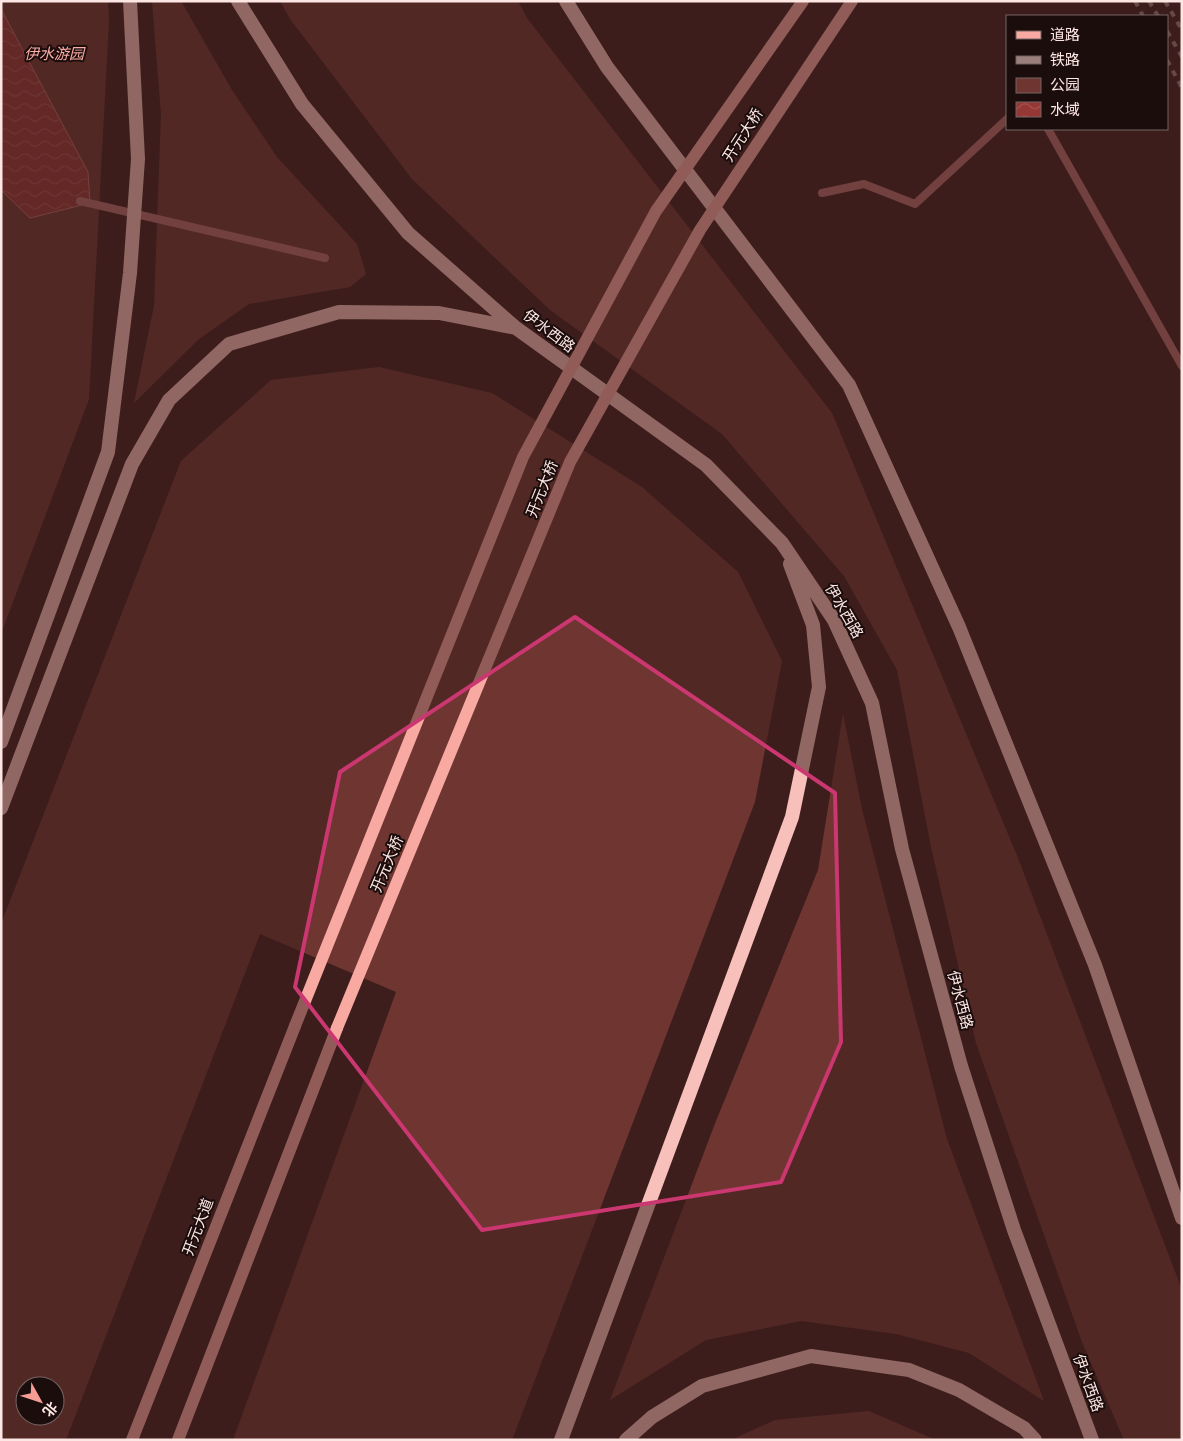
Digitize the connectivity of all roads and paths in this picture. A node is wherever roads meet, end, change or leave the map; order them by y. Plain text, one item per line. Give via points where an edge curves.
1 (130, 1) edge
2 (238, 1) edge
3 (566, 1) edge
4 (803, 1) edge
5 (852, 1) edge
6 (516, 328) junction
7 (782, 542) junction
8 (1, 742) edge
9 (1, 808) edge
10 (294, 1026) joint
11 (1182, 1218) edge
12 (132, 1440) edge
13 (178, 1440) edge
14 (561, 1440) edge
15 (626, 1440) edge
16 (1035, 1440) edge
17 (1092, 1440) edge

1 - 8 highway via 138,159 130,273 108,452
2 - 6 highway, 伊水西路 via 302,104 408,233
3 - 11 highway via 608,67 849,385 959,627 1092,956
4 - 10 main road, 开元大桥, bridge via 656,211 523,456
5 - 13 main road, 开元大桥, bridge via 700,230 570,462 337,1028
6 - 7 highway, 伊水西路 via 706,465
6 - 9 highway via 439,312 339,312 229,344 169,400 132,464
7 - 14 highway via 813,625 819,687 792,817
7 - 17 highway, 伊水西路 via 834,620 872,703 902,849 961,1066 1014,1230
10 - 12 main road, 开元大道
15 - 16 highway via 652,1417 702,1386 811,1356 908,1370 959,1390 1024,1428

